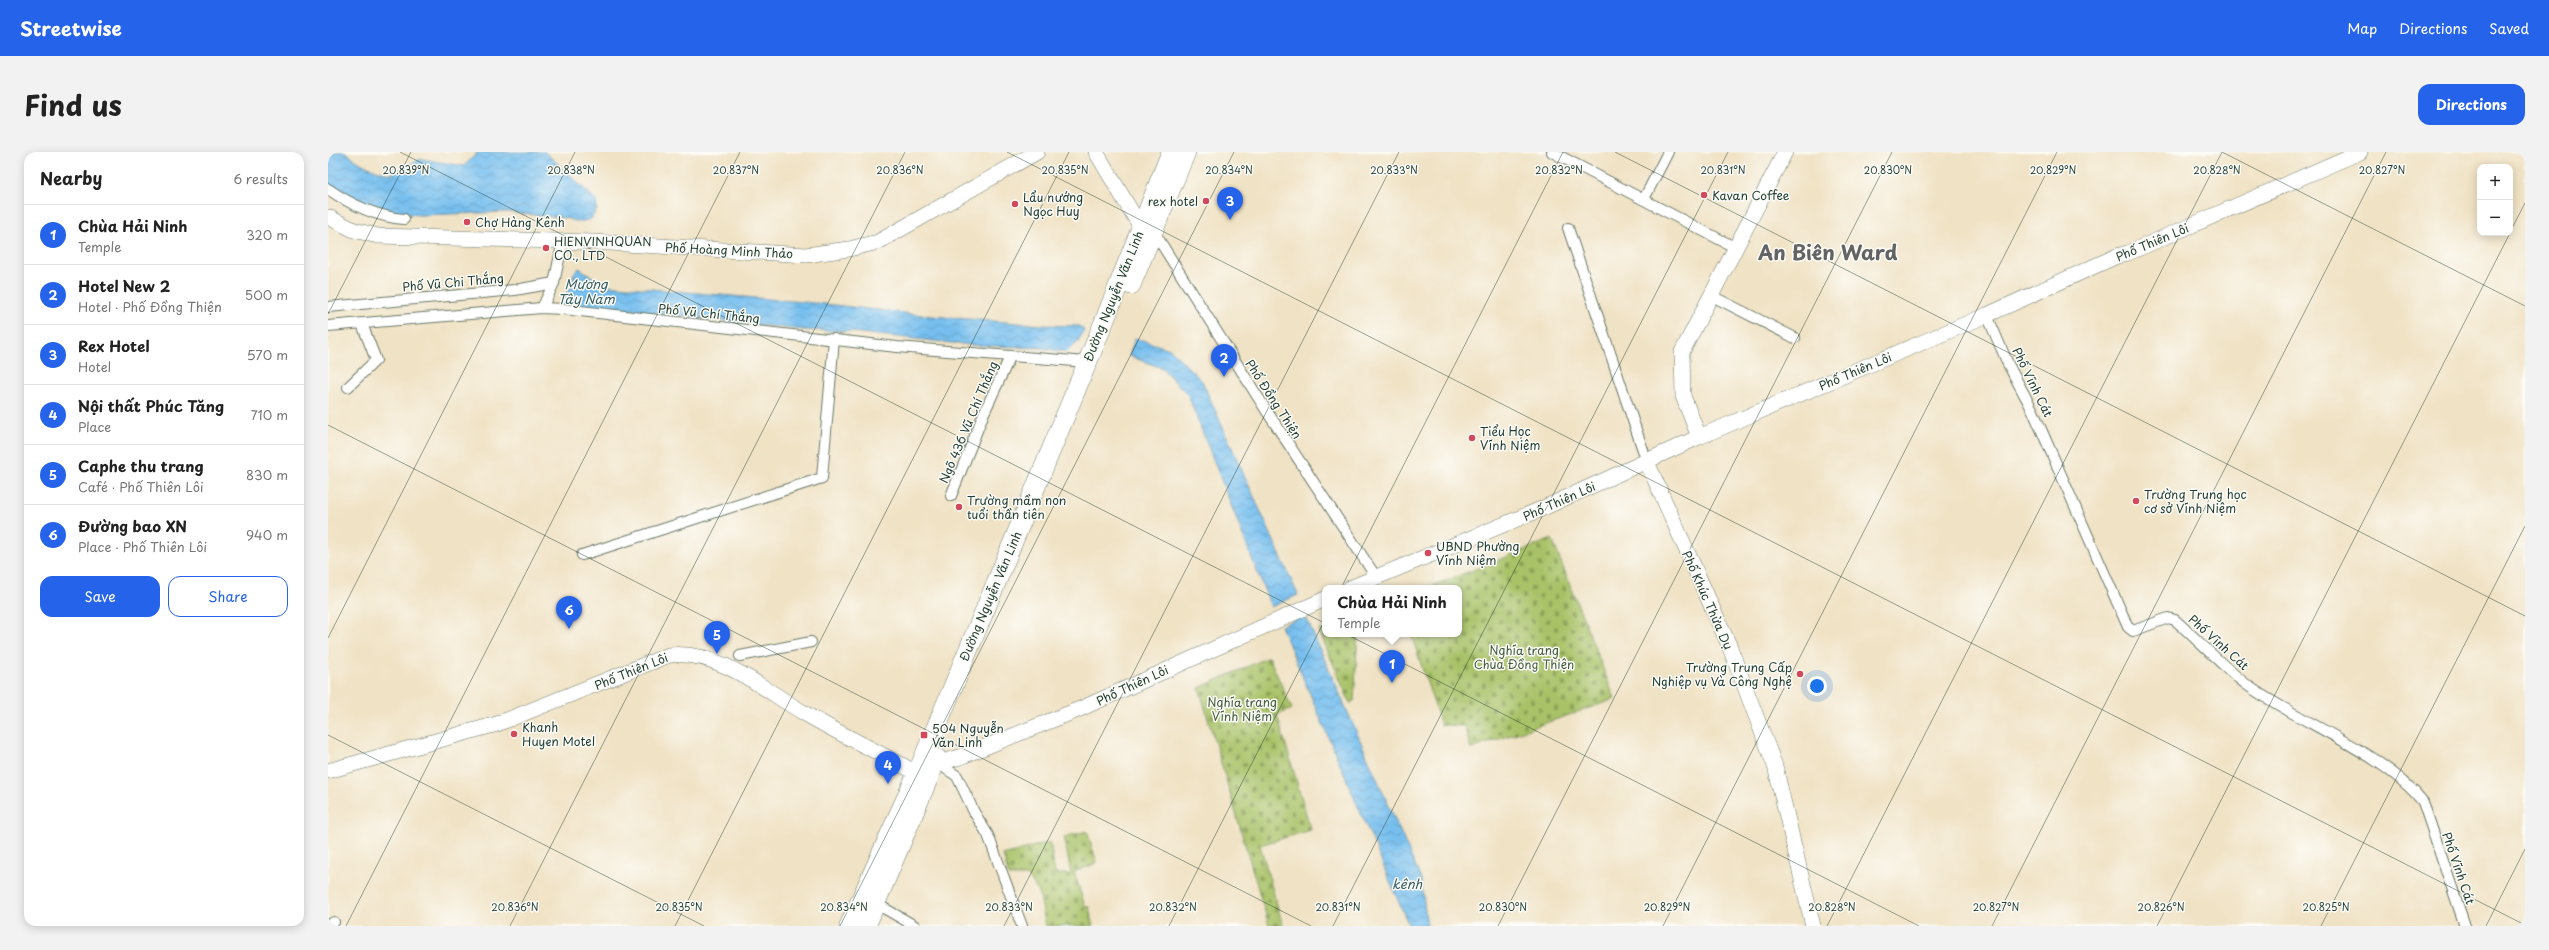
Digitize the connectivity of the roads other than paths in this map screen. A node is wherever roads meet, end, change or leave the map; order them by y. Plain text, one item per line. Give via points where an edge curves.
1 (1037, 152) edge
2 (1096, 152) edge
3 (1171, 152) edge
4 (1186, 152) edge
5 (1552, 152) edge
6 (1668, 152) edge
7 (1785, 152) edge
8 (2360, 152) edge
9 (328, 189) edge
10 (1644, 199) junction
11 (328, 217) edge
12 (404, 219) dead end
13 (1568, 228) dead end
14 (1147, 229) junction
15 (563, 241) junction
16 (1736, 248) junction
17 (554, 283) junction
18 (1712, 296) junction
19 (328, 307) edge
20 (542, 308) junction
21 (1987, 315) junction
22 (362, 324) junction
23 (328, 326) edge
24 (1795, 338) dead end
25 (834, 339) junction
26 (1010, 357) junction
27 (1094, 360) junction
28 (348, 387) dead end
29 (1699, 437) junction
30 (1647, 462) junction
31 (951, 496) dead end
32 (582, 555) dead end
33 (1376, 577) junction
34 (1357, 585) edge
35 (1322, 599) edge
36 (811, 642) dead end
37 (740, 656) dead end
38 (927, 766) junction
39 (328, 771) edge
40 (875, 903) junction
41 (849, 926) edge
42 (866, 926) edge
43 (915, 926) edge
44 (1022, 926) edge
45 (1813, 926) edge
46 (2465, 926) edge

1 - 15 main road, Phố Hoàng Minh Thảo via 878,242 849,249 806,255
2 - 14 main road
3 - 14 highway, Đường Nguyễn Văn Linh
4 - 14 highway, Đường Nguyễn Văn Linh
5 - 10 street
6 - 10 street
7 - 16 main road
8 - 21 main road, Phố Thiên Lôi
9 - 12 street via 351,203 389,218
10 - 16 street
11 - 15 main road, Phố Hoàng Minh Thảo via 354,230 378,236
13 - 30 street
14 - 27 highway, Đường Nguyễn Văn Linh
14 - 33 street, Phố Đồng Thiện
15 - 17 street
16 - 18 main road
17 - 19 street, Phố Vũ Chi Thắng via 515,290
17 - 20 street
18 - 24 street
18 - 29 main road via 1682,352 1683,396
20 - 22 street, Phố Vũ Chí Thắng
20 - 25 street, Phố Vũ Chí Thắng
21 - 29 main road, Phố Thiên Lôi
21 - 46 street, Phố Vĩnh Cát via 2033,411 2128,627 2133,631 2168,618 2175,620 2247,684 2382,766 2415,793 2423,802
22 - 23 street, Phố Vũ Chí Thắng
22 - 28 street via 376,360
25 - 26 street, Phố Vũ Chí Thắng
25 - 32 street via 822,478
26 - 27 street, Phố Vũ Chí Thắng
26 - 31 street, Ngõ 436 Vũ Chí Thắng via 984,413
27 - 38 highway, Đường Nguyễn Văn Linh
29 - 30 main road, Phố Thiên Lôi
30 - 33 main road, Phố Thiên Lôi
30 - 45 main road, Phố Khúc Thừa Dụ via 1729,644 1775,766
33 - 34 main road, Phố Thiên Lôi
35 - 38 main road, Phố Thiên Lôi via 1080,709 960,757
36 - 37 street
38 - 39 main road, Phố Thiên Lôi via 909,769 835,730 738,673 697,655 684,653 669,655 497,724
38 - 40 highway, Đường Nguyễn Văn Linh
38 - 41 highway, Đường Nguyễn Văn Linh
38 - 44 street via 957,776 988,834
40 - 42 highway, Đường Nguyễn Văn Linh
40 - 43 street

